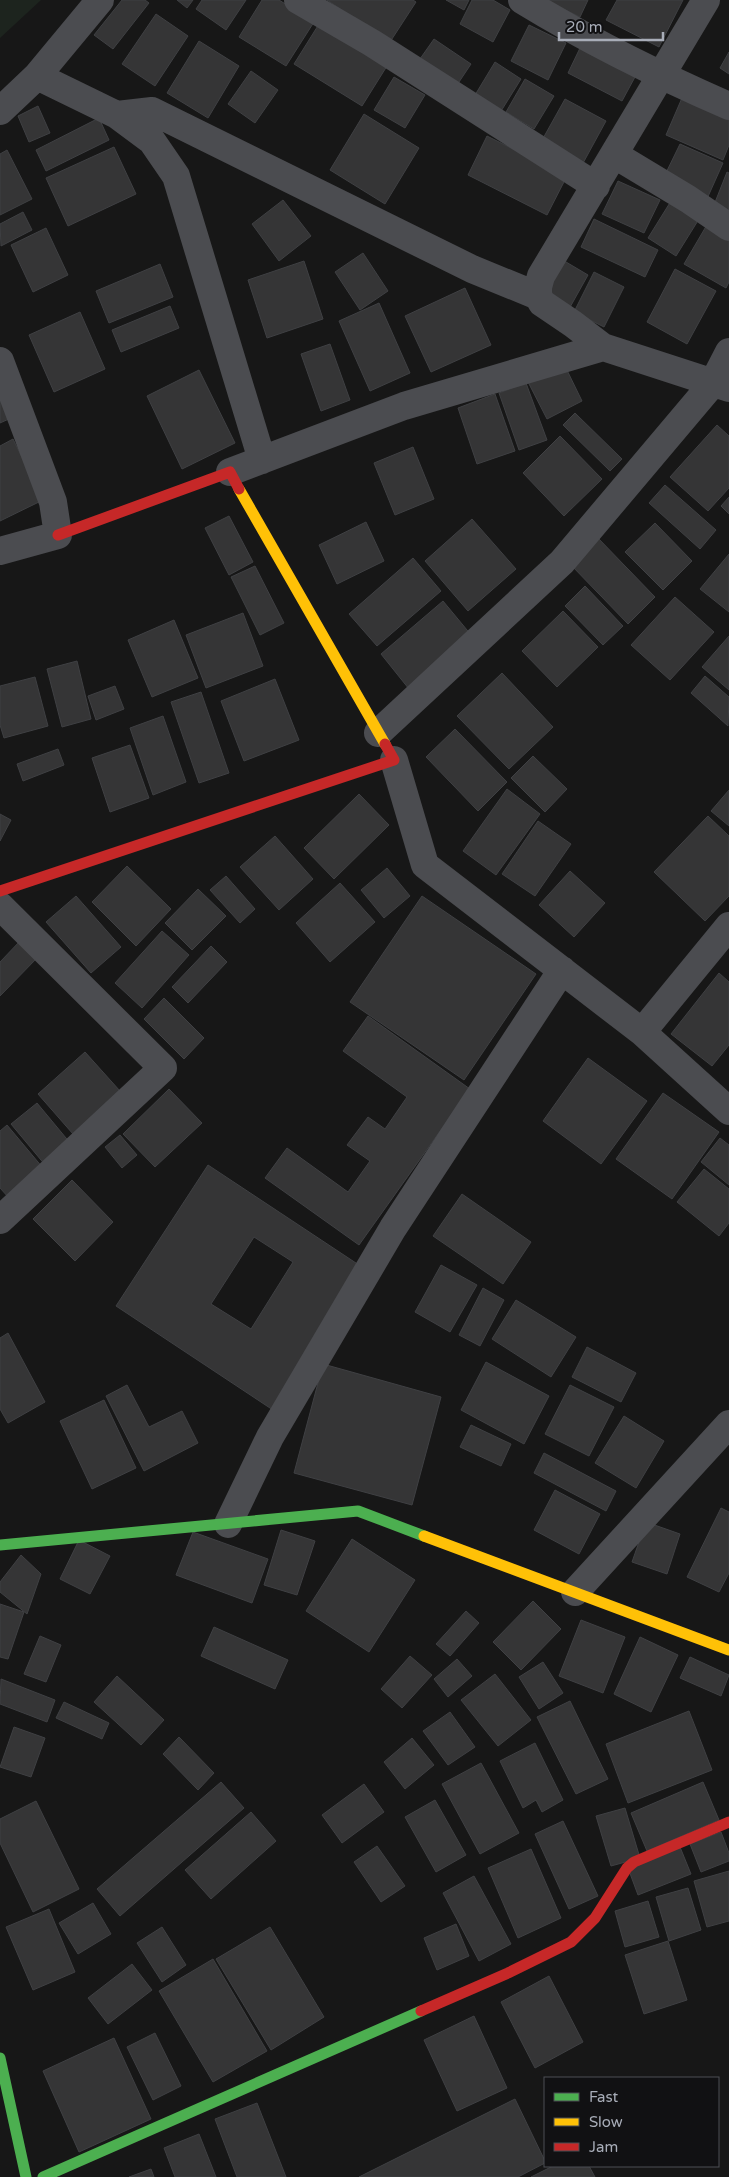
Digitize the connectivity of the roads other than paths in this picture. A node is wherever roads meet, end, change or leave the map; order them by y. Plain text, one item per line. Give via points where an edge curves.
1 (100, 0) edge
2 (298, 0) edge
3 (522, 0) edge
4 (706, 0) edge
5 (37, 76) junction
6 (660, 76) junction
7 (729, 106) edge
8 (0, 110) edge
9 (117, 115) junction
10 (615, 154) junction
11 (596, 186) junction
12 (729, 227) edge
13 (538, 296) junction
14 (603, 348) junction
15 (729, 352) edge
16 (0, 361) edge
17 (721, 385) edge
18 (262, 460) junction
19 (230, 472) junction
20 (58, 535) junction
21 (0, 551) edge
22 (378, 733) junction
23 (394, 760) junction
24 (0, 891) edge
25 (0, 906) edge
26 (729, 926) edge
27 (562, 970) junction
28 (642, 1032) junction
29 (729, 1110) edge
30 (0, 1220) edge
31 (729, 1424) edge
32 (228, 1524) junction
33 (0, 1545) edge
34 (575, 1592) junction
35 (729, 1650) edge
36 (729, 1822) edge
37 (0, 2058) edge
38 (26, 2177) edge
39 (43, 2177) edge

1 - 5 street
2 - 11 street
3 - 6 street
4 - 6 street
5 - 8 street
5 - 9 street
6 - 7 street
6 - 10 street
9 - 13 street via 152,111 472,269
9 - 18 street via 152,141 176,176
10 - 11 street
10 - 12 street
11 - 13 street via 541,276
13 - 14 street via 542,303
14 - 17 street
14 - 18 street via 404,406
15 - 17 street
16 - 20 street via 53,502
17 - 22 street via 562,562
18 - 19 street
19 - 20 main road
19 - 22 main road
20 - 21 street
22 - 23 main road
23 - 24 main road
23 - 27 street via 425,865
25 - 30 street via 163,1068
26 - 28 street
27 - 28 street
27 - 32 street via 393,1228 270,1437
28 - 29 street
31 - 34 street
32 - 33 main road
32 - 34 main road via 358,1511
34 - 35 main road
36 - 39 main road via 634,1862 595,1918 571,1942
37 - 38 main road

